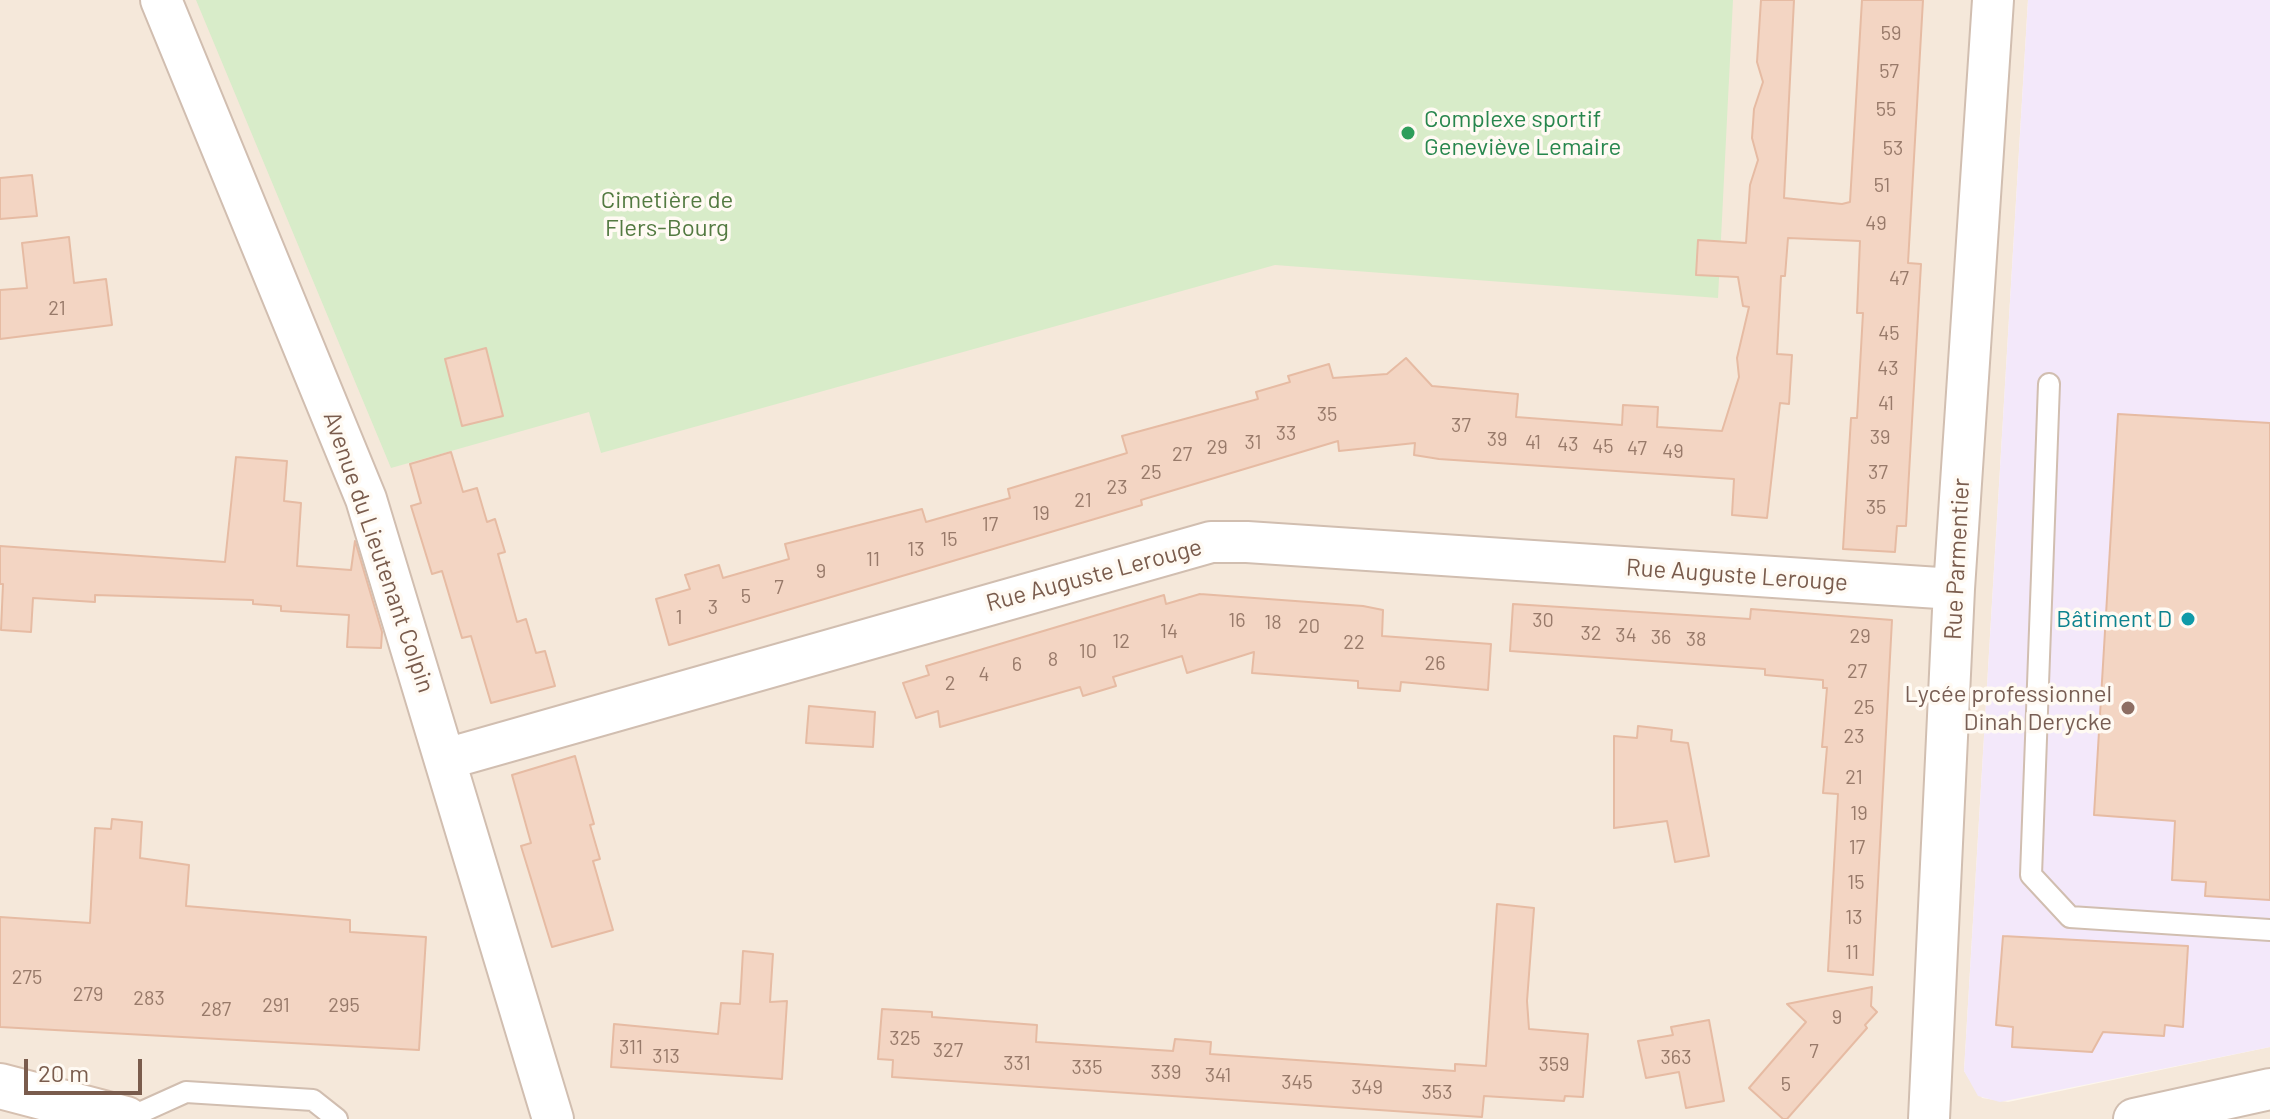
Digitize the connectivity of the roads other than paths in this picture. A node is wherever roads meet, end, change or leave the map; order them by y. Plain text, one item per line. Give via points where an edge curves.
1 (161, 0) edge
2 (1993, 0) edge
3 (2049, 384) dead end
4 (1954, 589) junction
5 (446, 759) junction
6 (2270, 930) edge
7 (0, 1086) edge
8 (2270, 1089) edge
9 (126, 1119) edge
10 (337, 1119) edge
11 (553, 1119) edge
12 (1929, 1119) edge
13 (2134, 1119) edge

1 - 5 street, Avenue du Lieutenant Colpin via 347,447
2 - 4 street, Rue Parmentier
3 - 6 lane via 2031,875 2070,917
4 - 5 street, Rue Auguste Lerouge via 1211,542
4 - 12 street, Rue Parmentier
5 - 11 street, Avenue du Lieutenant Colpin
7 - 9 street
8 - 13 street
9 - 10 lane via 186,1092 313,1100

